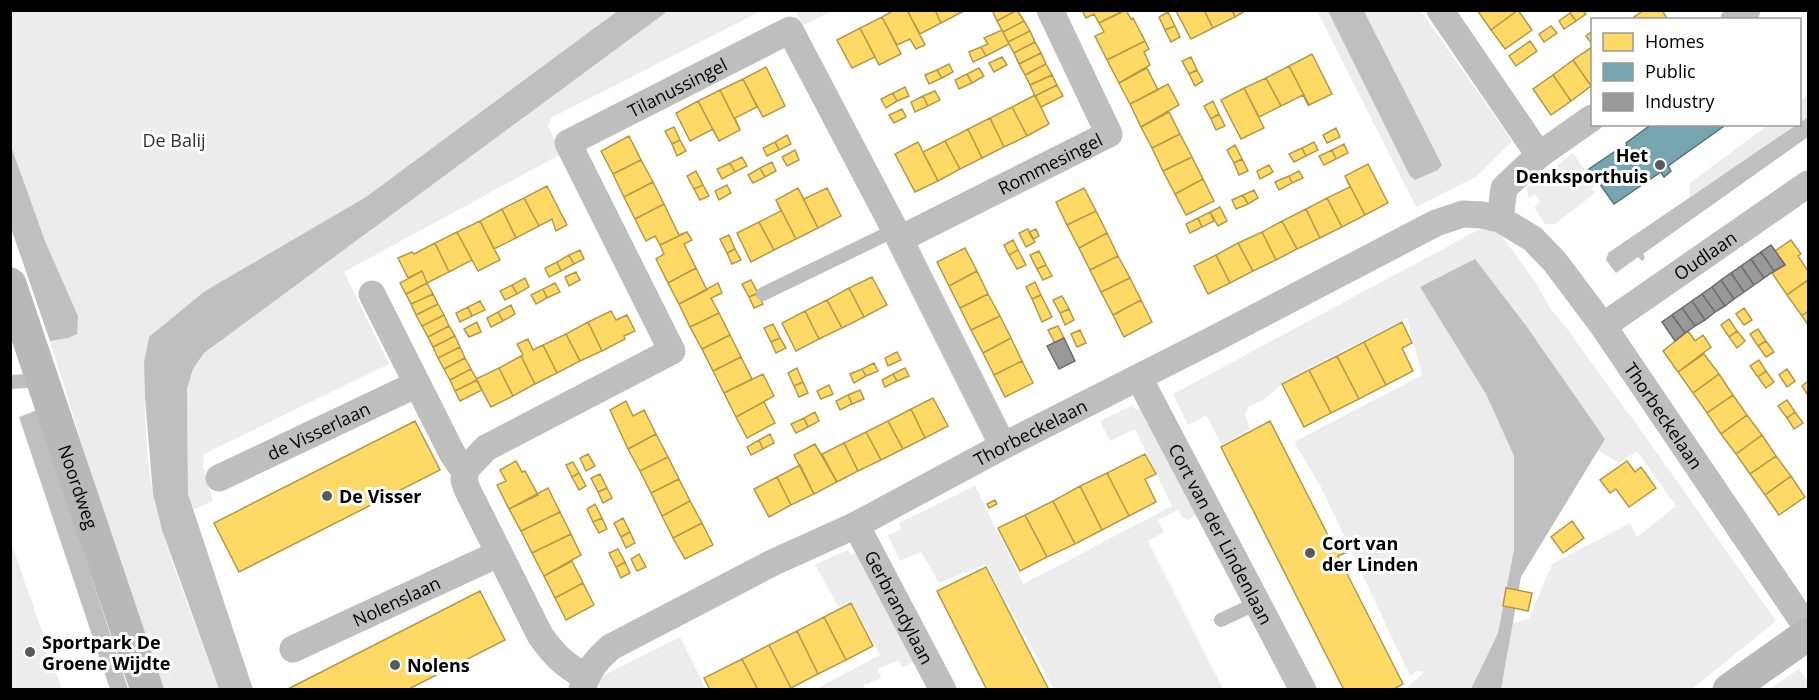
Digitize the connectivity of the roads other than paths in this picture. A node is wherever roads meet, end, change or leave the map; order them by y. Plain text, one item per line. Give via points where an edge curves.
1 (1050, 10) edge
2 (1440, 10) edge
3 (1591, 119) edge
4 (1539, 155) junction
5 (1809, 184) edge
6 (1500, 219) junction
7 (898, 234) junction
8 (10, 284) edge
9 (372, 294) dead end
10 (764, 294) dead end
11 (1603, 326) junction
12 (1139, 378) junction
13 (43, 380) junction
14 (10, 382) edge
15 (417, 384) junction
16 (1003, 446) junction
17 (466, 469) junction
18 (219, 478) dead end
19 (856, 525) junction
20 (498, 554) junction
21 (1257, 603) junction
22 (1221, 620) dead end
23 (1809, 629) edge
24 (1809, 634) edge
25 (293, 649) dead end
26 (584, 683) edge
27 (147, 690) edge
28 (943, 690) edge
29 (1303, 690) edge
30 (1729, 690) edge

1 - 7 street, Rommesingel via 1109,134
2 - 4 street
3 - 4 street
4 - 6 street via 1504,189
5 - 11 street, Oudlaan
6 - 11 street, Thorbeckelaan via 1540,246
6 - 12 street, Thorbeckelaan via 1463,213 1436,223
7 - 10 lane
7 - 16 street, Tilanussingel
7 - 17 street, Tilanussingel via 790,30 568,143 672,351 486,448
8 - 13 main road, Noordweg
9 - 15 street
11 - 23 street, Thorbeckelaan
12 - 16 street, Thorbeckelaan
12 - 21 street, Cort van der Lindenlaan
13 - 14 lane
13 - 27 main road, Noordweg
15 - 17 street via 452,453
15 - 18 street, de Visserlaan
16 - 19 street, Thorbeckelaan
17 - 20 street via 467,489
19 - 26 street, Thorbeckelaan via 772,563 611,647 594,662
19 - 28 street, Gerbrandylaan
20 - 25 street, Nolenslaan
20 - 26 street via 540,635
21 - 22 lane
21 - 29 street, Cort van der Lindenlaan
24 - 30 main road

